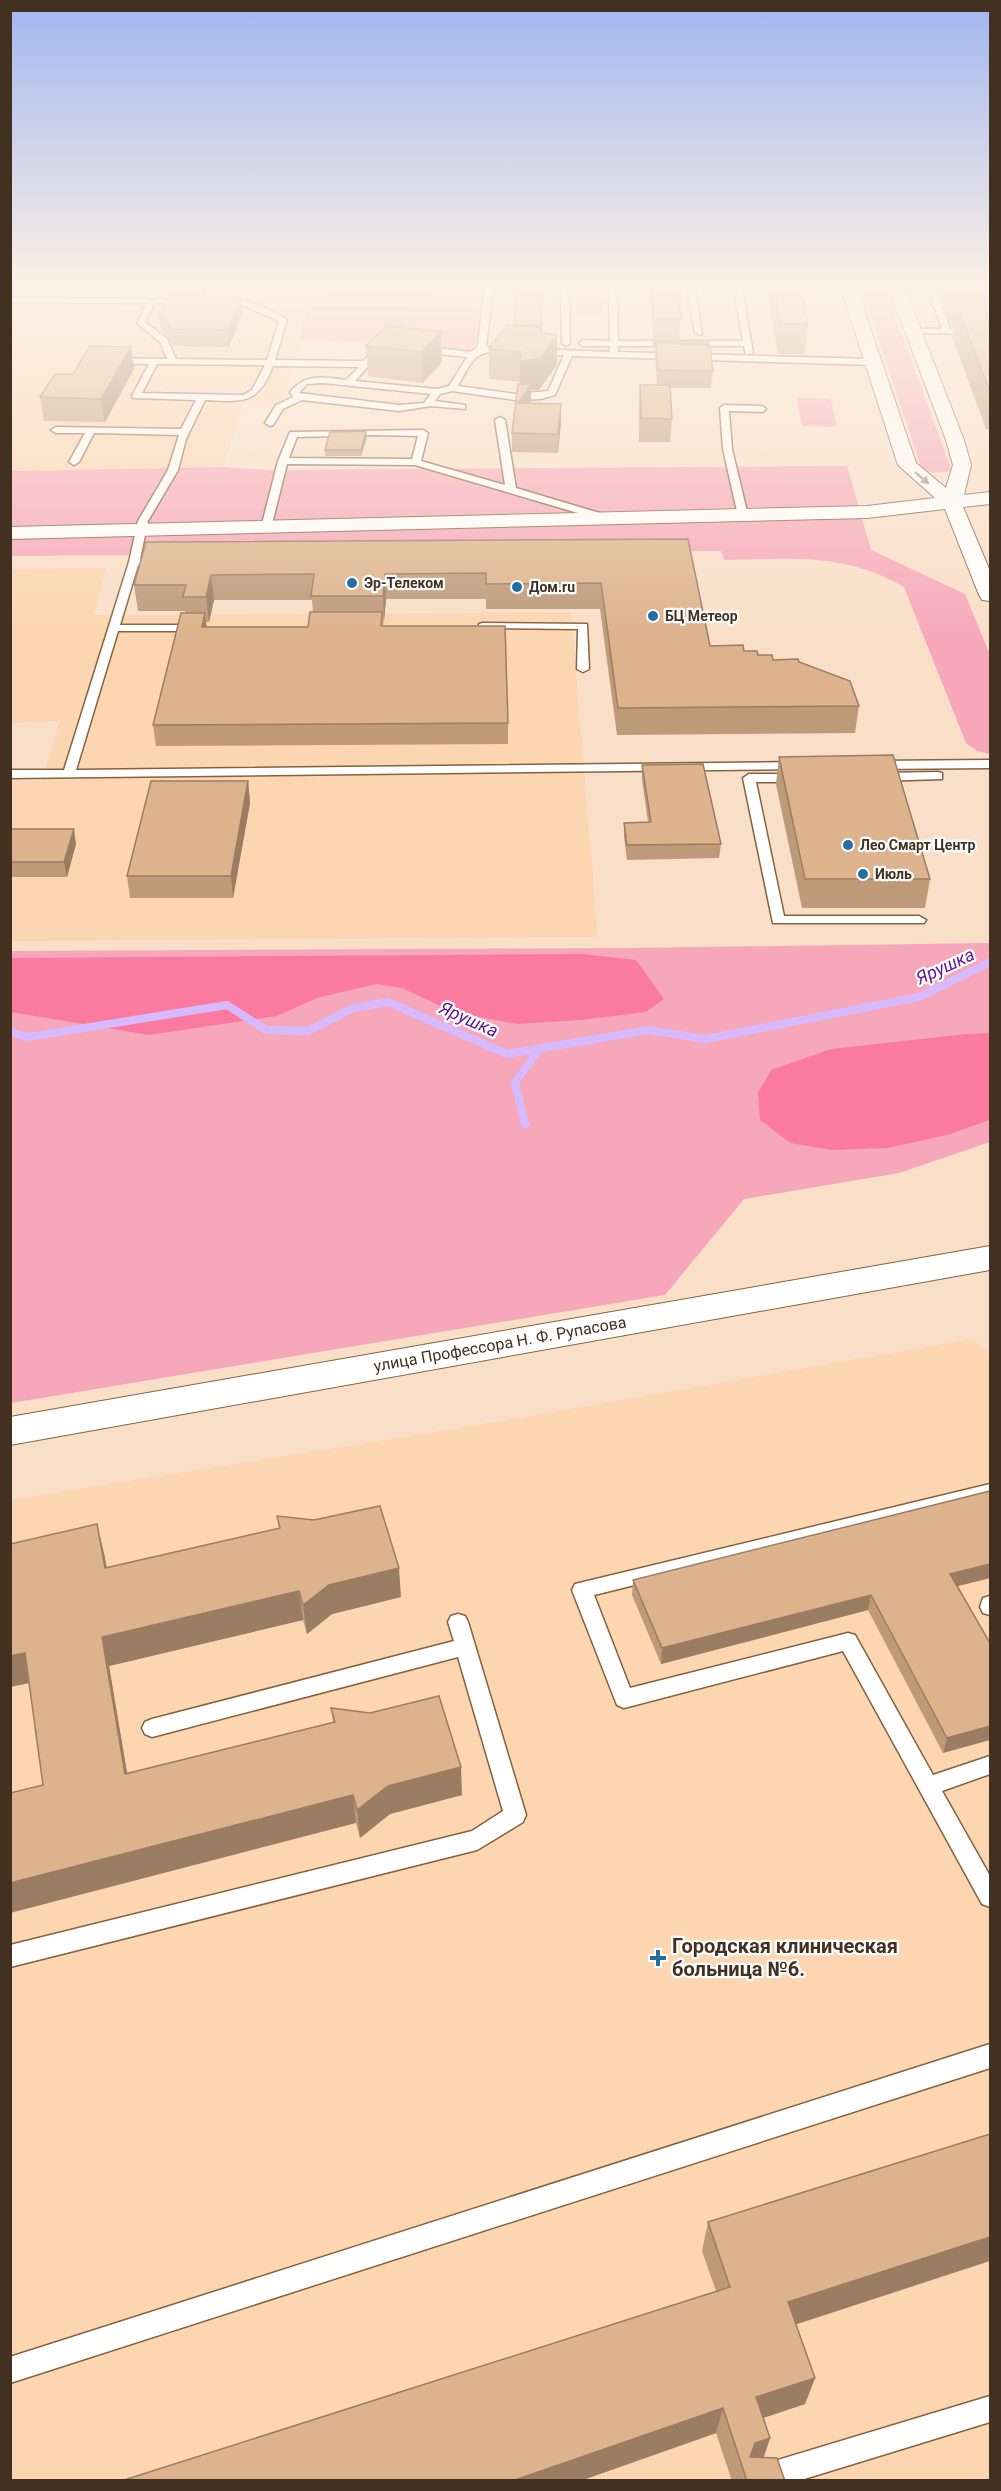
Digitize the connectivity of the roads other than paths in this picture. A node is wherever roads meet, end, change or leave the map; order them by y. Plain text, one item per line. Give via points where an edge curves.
1 (198, 405) edge
2 (283, 405) edge
3 (374, 405) edge
4 (423, 405) edge
5 (447, 405) edge
6 (887, 405) edge
7 (942, 405) edge
8 (462, 407) dead end
9 (762, 409) dead end
10 (500, 420) dead end
11 (270, 423) dead end
12 (56, 430) dead end
13 (91, 430) junction
14 (185, 432) junction
15 (283, 461) junction
16 (74, 462) dead end
17 (416, 462) junction
18 (511, 490) junction
19 (990, 498) edge
20 (952, 503) junction
21 (743, 516) junction
22 (610, 519) junction
23 (266, 528) junction
24 (139, 531) junction
25 (10, 534) edge
26 (170, 561) edge
27 (134, 562) junction
28 (990, 595) edge
29 (465, 626) edge
30 (113, 628) junction
31 (207, 628) edge
32 (583, 669) dead end
33 (990, 764) edge
34 (817, 766) edge
35 (69, 773) junction
36 (10, 774) edge
37 (938, 776) dead end
38 (808, 777) edge
39 (919, 920) dead end
40 (990, 1258) edge
41 (10, 1431) edge
42 (990, 1491) edge
43 (458, 1622) dead end
44 (465, 1647) junction
45 (152, 1728) dead end
46 (990, 1765) edge
47 (928, 1786) junction
48 (990, 1898) edge
49 (10, 1956) edge
50 (990, 2056) edge
51 (10, 2370) edge
52 (990, 2409) edge
53 (758, 2481) edge

1 - 14 lane
2 - 11 lane
3 - 4 lane
5 - 8 lane
6 -> 20 street via 907,465
7 - 20 street via 962,465
9 - 21 lane via 724,408 730,467
10 - 18 lane
12 - 13 lane
13 - 14 lane
13 - 16 lane
14 - 24 lane via 173,470
15 - 17 lane
15 - 17 lane via 293,434 373,432 423,434
15 - 23 lane
17 - 18 lane
18 - 22 lane
19 - 20 street
20 - 21 street via 867,512
20 - 28 street
21 - 22 street
22 - 23 street
23 - 24 street
24 - 25 street
24 - 27 lane
26 - 27 lane
27 - 30 lane
29 - 32 lane via 583,626
30 - 31 lane
30 - 35 lane
33 - 37 lane via 865,771
34 - 35 lane
35 - 36 lane
38 - 39 lane via 749,778 778,920
40 - 41 street, улица Профессора Н. Ф. Рупасова
42 - 47 lane via 582,1590 624,1699 848,1641
43 - 44 lane
44 - 45 lane
44 - 49 lane via 515,1815 477,1840
46 - 47 lane
47 - 48 lane
50 - 51 lane
52 - 53 lane

